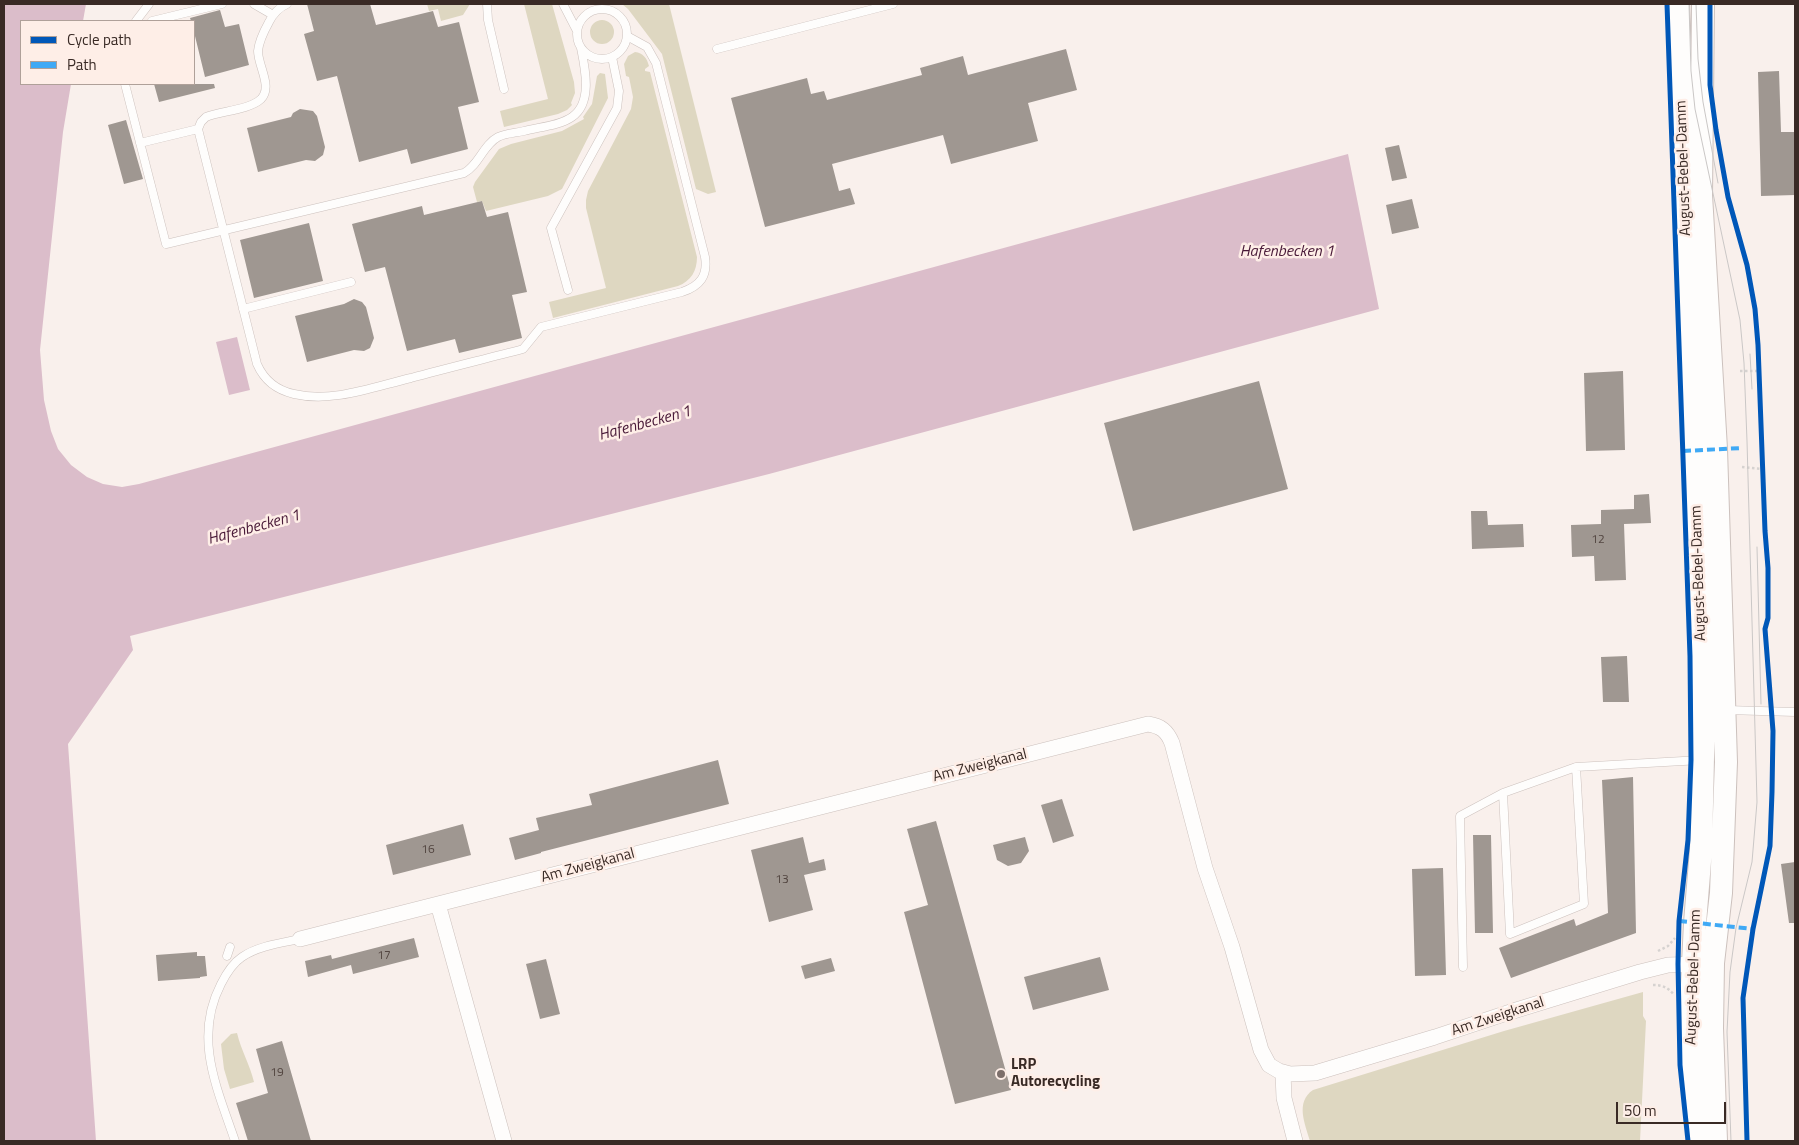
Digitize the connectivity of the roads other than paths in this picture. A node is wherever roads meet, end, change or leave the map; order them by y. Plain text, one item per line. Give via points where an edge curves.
1 (149, 4) edge
2 (222, 4) edge
3 (254, 4) edge
4 (287, 4) edge
5 (487, 4) edge
6 (563, 4) edge
7 (893, 4) edge
8 (1678, 4) edge
9 (1703, 4) edge
10 (273, 14) junction
11 (137, 20) edge
12 (156, 20) edge
13 (577, 31) junction
14 (627, 36) junction
15 (581, 48) junction
16 (717, 49) dead end
17 (612, 57) junction
18 (125, 85) edge
19 (504, 89) dead end
20 (198, 129) junction
21 (140, 142) junction
22 (222, 230) junction
23 (351, 282) dead end
24 (568, 290) dead end
25 (243, 309) junction
26 (1714, 710) junction
27 (1795, 712) edge
28 (1703, 760) junction
29 (1576, 767) junction
30 (1503, 793) junction
31 (438, 904) junction
32 (300, 939) joint
33 (230, 947) dead end
34 (227, 956) dead end
35 (1703, 964) junction
36 (1463, 967) dead end
37 (1283, 1073) junction
38 (235, 1141) edge
39 (504, 1141) edge
40 (1295, 1141) edge
41 (1700, 1141) edge
42 (1716, 1141) edge

1 - 11 lane
2 - 12 lane
3 - 10 lane
4 - 10 lane
5 - 19 lane
6 - 13 lane
7 - 16 lane
8 - 26 main road, August-Bebel-Damm
9 - 26 main road, August-Bebel-Damm via 1701,195 1716,449
10 - 20 lane via 258,49 266,88 264,95 252,104 206,117
13 - 14 lane via 585,16 604,9 622,18
13 - 15 lane
14 - 17 lane via 621,50
14 - 25 lane via 647,47 656,63 705,260 704,276 696,287 541,327 522,349 325,397 287,392 266,379 255,359
15 - 17 lane via 595,58
15 - 22 lane via 586,87 576,114 561,122 498,138 464,173
17 - 24 lane via 619,91 617,108 551,228
18 - 21 lane
20 - 21 lane
20 - 22 lane
21 - 22 lane via 166,244
22 - 25 lane
23 - 25 lane
26 - 27 lane
26 - 28 main road, August-Bebel-Damm
26 - 35 main road, August-Bebel-Damm via 1726,780 1721,884
28 - 29 lane
28 - 35 main road, August-Bebel-Damm
29 - 30 lane
29 - 30 lane via 1584,904 1510,934
30 - 36 lane via 1460,816
31 - 32 street, Am Zweigkanal
31 - 37 street, Am Zweigkanal via 1141,725 1154,725 1165,730 1172,743 1205,868 1262,1050 1269,1065
31 - 39 street
32 - 38 lane via 241,957 214,998 207,1043 210,1066
33 - 34 lane
35 - 37 street, Am Zweigkanal via 1668,965 1640,972 1314,1073
35 - 41 main road, August-Bebel-Damm via 1692,1047
35 - 42 main road, August-Bebel-Damm via 1712,1028
37 - 40 street via 1284,1098

